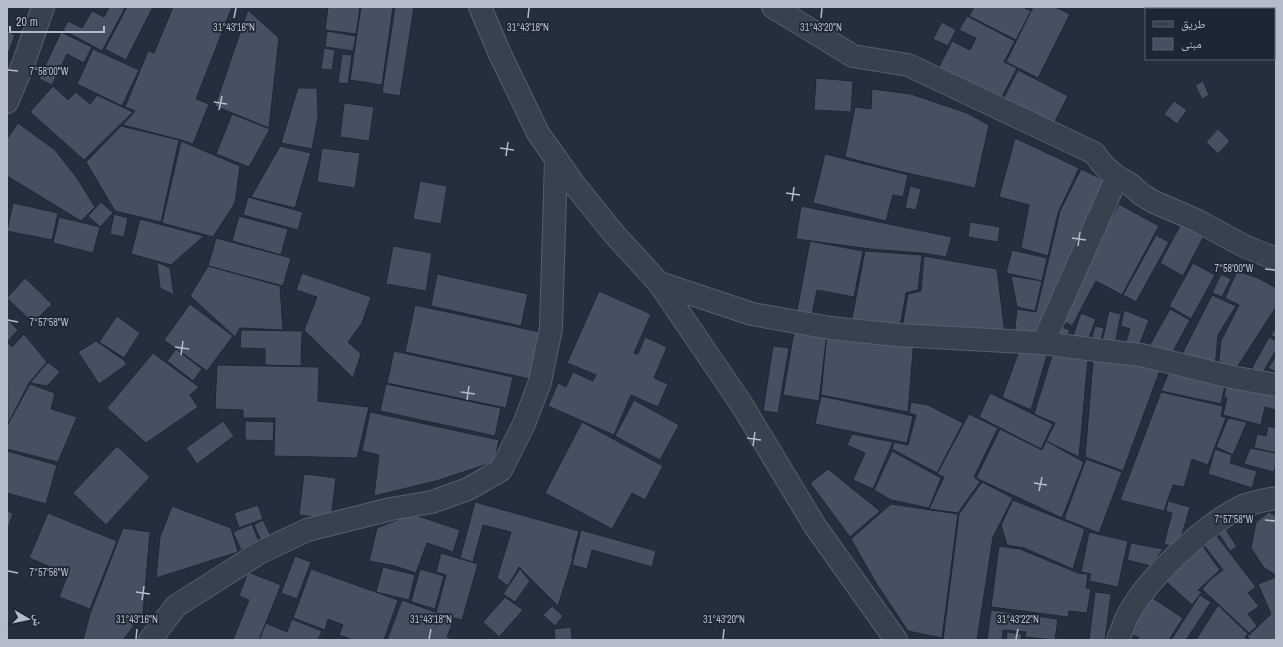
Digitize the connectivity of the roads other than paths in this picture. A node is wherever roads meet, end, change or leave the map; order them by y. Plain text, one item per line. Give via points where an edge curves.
1 (43, 7) edge
2 (480, 7) edge
3 (773, 7) edge
4 (7, 102) edge
5 (556, 159) junction
6 (1117, 178) junction
7 (1276, 259) edge
8 (659, 283) junction
9 (1043, 343) junction
10 (1276, 385) edge
11 (1276, 498) edge
12 (150, 640) edge
13 (896, 640) edge
14 (1118, 640) edge

1 - 4 lane
2 - 5 lane via 538,133
3 - 6 lane via 853,56 908,65 1094,153
5 - 8 lane via 615,235
5 - 12 lane via 551,328 540,382 524,424 501,470 468,489 432,502 391,509 307,530 259,552 176,606
6 - 7 lane via 1154,202
6 - 9 lane
8 - 9 lane via 752,314 830,328 898,335
8 - 13 lane via 742,405 815,526
9 - 10 lane via 1141,355
11 - 14 lane via 1243,507 1188,545 1164,567 1141,594 1127,617

